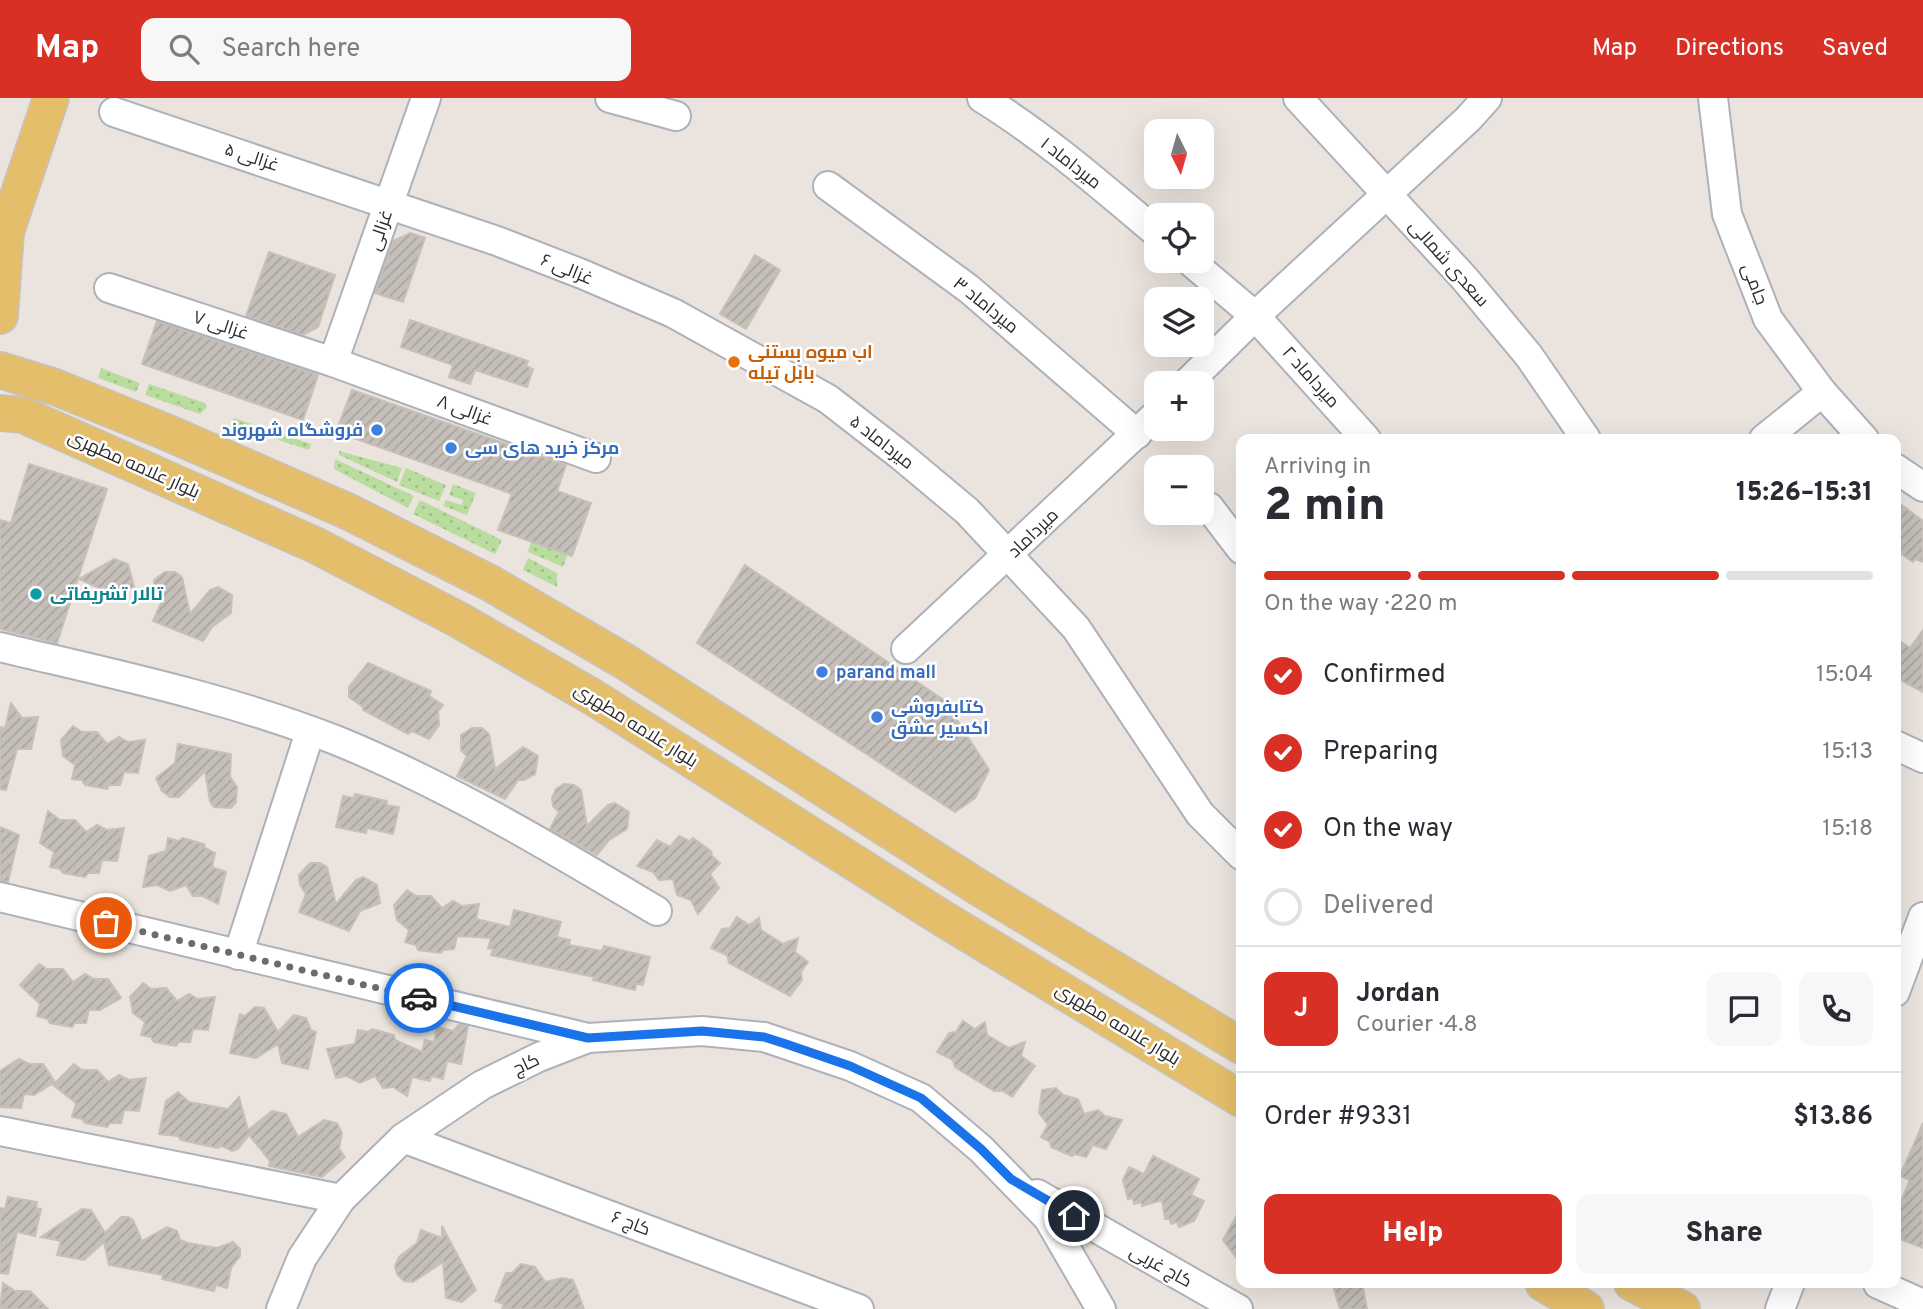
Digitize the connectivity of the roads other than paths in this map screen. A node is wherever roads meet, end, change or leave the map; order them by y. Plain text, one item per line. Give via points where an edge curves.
1 (51, 98) edge
2 (426, 98) edge
3 (610, 98) edge
4 (982, 98) edge
5 (1298, 98) edge
6 (1486, 98) edge
7 (1713, 98) edge
8 (114, 112) dead end
9 (676, 116) dead end
10 (828, 186) dead end
11 (1387, 194) junction
12 (389, 203) junction
13 (1144, 222) edge
14 (3, 236) edge
15 (1204, 273) edge
16 (109, 288) dead end
17 (0, 316) edge
18 (1255, 316) junction
19 (740, 348) joint
20 (333, 362) junction
21 (0, 370) edge
22 (1199, 371) edge
23 (1822, 392) junction
24 (0, 412) edge
25 (1144, 427) edge
26 (1137, 434) junction
27 (1361, 434) edge
28 (1583, 434) edge
29 (1770, 434) edge
30 (1860, 434) edge
31 (596, 458) dead end
32 (1901, 472) edge
33 (1923, 487) edge
34 (1214, 514) edge
35 (1236, 542) edge
36 (1009, 556) junction
37 (0, 647) edge
38 (906, 649) dead end
39 (310, 732) junction
40 (1901, 748) edge
41 (1923, 758) edge
42 (1236, 850) edge
43 (0, 897) edge
44 (657, 911) dead end
45 (1923, 917) edge
46 (238, 955) junction
47 (1901, 976) edge
48 (588, 1038) junction
49 (1236, 1043) edge
50 (1236, 1096) edge
51 (0, 1132) edge
52 (403, 1138) junction
53 (1011, 1179) junction
54 (341, 1199) junction
55 (1551, 1288) edge
56 (1642, 1288) edge
57 (1788, 1288) edge
58 (1889, 1288) edge
59 (1923, 1304) edge
60 (281, 1309) edge
61 (859, 1309) edge
62 (1101, 1309) edge
63 (1238, 1309) edge
64 (1586, 1309) edge
65 (1682, 1309) edge
66 (1780, 1309) edge

1 - 14 main road
2 - 12 street, غزالی
3 - 9 street
4 - 13 street, میرداماد ۱ via 1084,171
5 - 11 street, سعدی شمالی
6 - 11 street
7 - 23 street, جامی via 1727,214 1768,319
8 - 12 street, غزالی ۵
10 - 26 street, میرداماد ۳ via 969,289
11 - 18 street
11 - 28 street, سعدی شمالی via 1529,356
12 - 19 street, غزالی ۶ via 582,274
12 - 20 street, غزالی
14 - 17 main road
15 - 18 street
16 - 20 street, غزالی ۷
18 - 22 street
18 - 27 street, میرداماد ۲
19 - 36 street, میرداماد ۵ via 828,399 967,511
20 - 31 street, غزالی ۸
21 - 49 main road via 166,432 347,511 490,583
23 - 29 street
23 - 30 street, جامی
24 - 50 main road, بلوار علامه مطهری via 23,415 315,545 459,620 591,696 942,918
25 - 26 street, میرداماد
26 - 36 street, میرداماد
32 - 33 street
34 - 35 street
36 - 38 street, میرداماد
36 - 42 street, میرداماد ۵ via 1076,628 1200,814
37 - 39 street via 192,693
39 - 44 street via 495,814
39 - 46 street
40 - 41 street
43 - 46 street
45 - 47 street
46 - 48 street
48 - 52 street, کاج via 482,1085
48 - 53 street, کاج via 702,1031 776,1041 850,1066 921,1098
51 - 54 street
52 - 54 street, کاج
52 - 61 street, کاج ۶
53 - 62 street, کاج via 1048,1218
53 - 63 street, کاج غربی
54 - 60 street, کاج via 302,1258
55 - 64 main road
56 - 65 main road
57 - 66 street
58 - 59 street

